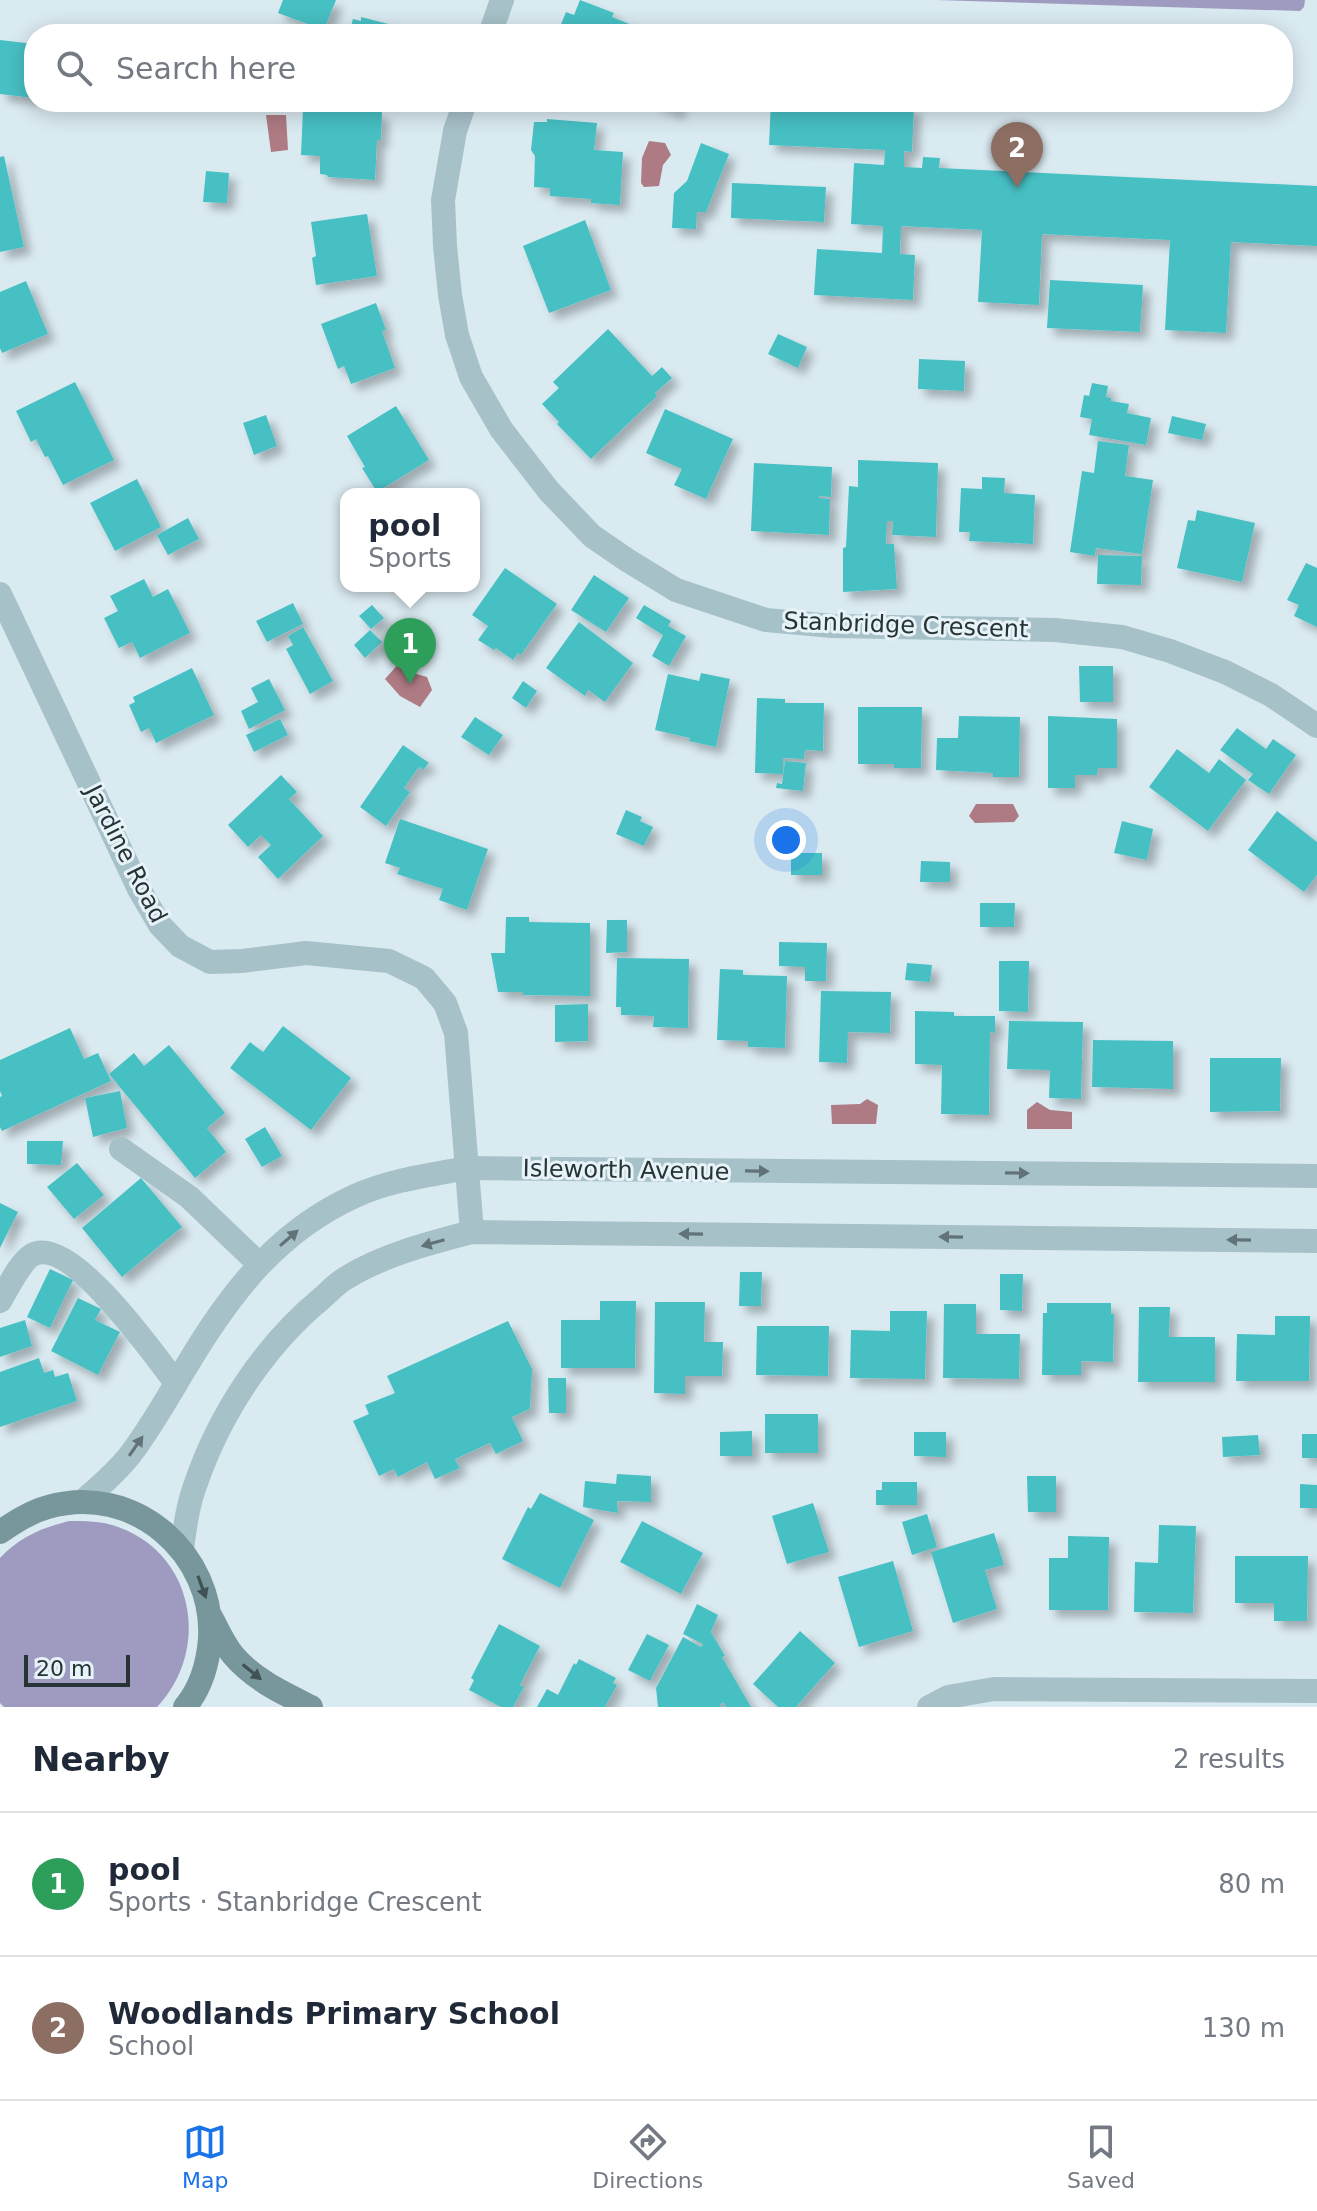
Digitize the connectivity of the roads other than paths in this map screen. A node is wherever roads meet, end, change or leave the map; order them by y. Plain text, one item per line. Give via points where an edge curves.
1 (502, 0) edge
2 (494, 24) edge
3 (462, 112) edge
4 (0, 594) edge
5 (1317, 726) edge
6 (121, 1149) dead end
7 (467, 1168) junction
8 (1317, 1176) edge
9 (472, 1232) junction
10 (1317, 1241) edge
11 (259, 1264) junction
12 (0, 1301) edge
13 (176, 1383) junction
14 (82, 1502) junction
15 (6, 1524) edge
16 (182, 1549) junction
17 (211, 1617) junction
18 (1317, 1691) edge
19 (185, 1707) edge
20 (311, 1707) edge
21 (929, 1707) edge

1 - 2 street
3 - 5 street, Stanbridge Crescent via 443,200 457,335 471,377 501,429 592,536 676,590 766,620 1122,637 1225,672
4 - 7 street, Jardine Road via 139,889 180,946 210,962 306,953 389,961 424,978 445,1003 456,1033
6 - 11 street via 189,1197
7 -> 8 street, Isleworth Avenue
7 - 9 street, Jardine Road
11 -> 7 street, Isleworth Avenue via 302,1226 355,1196
10 -> 9 street
9 -> 16 street via 403,1251 346,1278 299,1317 257,1367 224,1419 196,1482
11 - 13 street, Isleworth Avenue
12 - 13 street via 30,1256 40,1252 64,1260 108,1297
14 -> 13 street, Isleworth Avenue via 129,1456
14 - 15 street via 49,1506
14 - 16 street via 120,1507 154,1523
16 -> 17 street via 201,1581
17 - 19 street via 208,1659
17 -> 20 street via 231,1653 248,1670
18 - 21 street via 994,1689 948,1697

